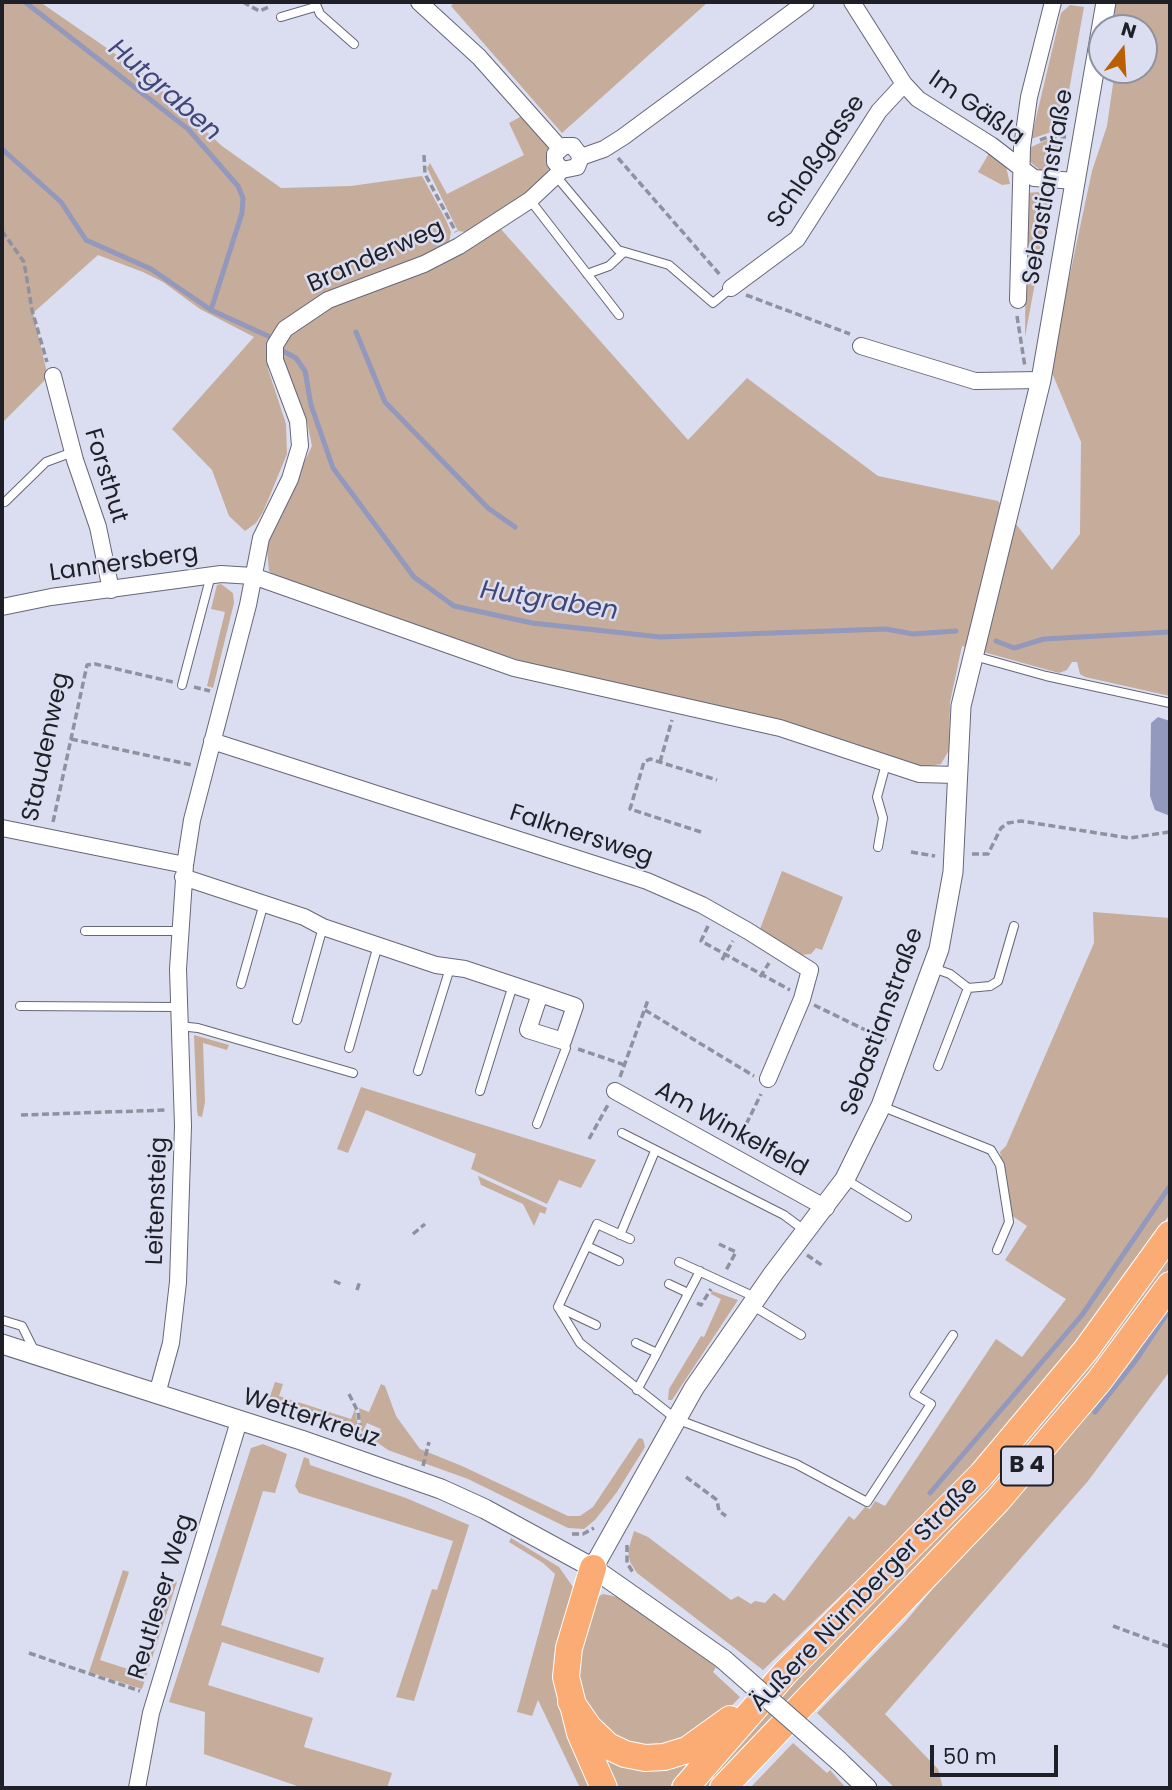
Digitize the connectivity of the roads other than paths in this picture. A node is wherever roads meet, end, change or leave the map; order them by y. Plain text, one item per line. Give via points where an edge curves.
1 (419, 2) edge
2 (806, 2) edge
3 (852, 2) edge
4 (1053, 2) edge
5 (1105, 2) edge
6 (315, 5) edge
7 (281, 18) dead end
8 (354, 44) dead end
9 (904, 84) junction
10 (559, 148) junction
11 (580, 157) junction
12 (1019, 167) junction
13 (559, 173) junction
14 (1075, 181) junction
15 (530, 200) junction
16 (624, 252) junction
17 (587, 274) junction
18 (731, 288) joint
19 (1018, 300) road end
20 (620, 316) dead end
21 (861, 346) road end
22 (53, 376) road end
23 (1032, 380) junction
24 (73, 452) junction
25 (5, 502) dead end
26 (211, 575) junction
27 (253, 576) junction
28 (111, 590) junction
29 (2, 607) edge
30 (974, 656) junction
31 (182, 685) road end
32 (1170, 703) edge
33 (212, 741) junction
34 (886, 764) junction
35 (957, 775) junction
36 (2, 828) edge
37 (878, 847) dead end
38 (184, 871) junction
39 (264, 903) junction
40 (1014, 926) dead end
41 (323, 927) junction
42 (85, 931) dead end
43 (179, 931) junction
44 (378, 945) junction
45 (450, 968) junction
46 (933, 968) junction
47 (241, 984) dead end
48 (513, 985) junction
49 (968, 988) junction
50 (540, 994) junction
51 (20, 1006) dead end
52 (178, 1007) junction
53 (296, 1020) dead end
54 (179, 1026) junction
55 (564, 1043) junction
56 (349, 1048) dead end
57 (937, 1066) dead end
58 (418, 1071) dead end
59 (353, 1073) dead end
60 (767, 1081) road end
61 (480, 1091) dead end
62 (615, 1091) road end
63 (881, 1106) junction
64 (537, 1124) dead end
65 (622, 1133) dead end
66 (655, 1151) junction
67 (845, 1179) junction
68 (826, 1208) junction
69 (907, 1217) dead end
70 (808, 1232) junction
71 (1170, 1234) edge
72 (620, 1235) junction
73 (630, 1239) dead end
74 (587, 1246) junction
75 (997, 1250) dead end
76 (619, 1261) dead end
77 (679, 1262) dead end
78 (700, 1271) junction
79 (669, 1284) dead end
80 (1170, 1285) edge
81 (688, 1293) junction
82 (754, 1302) junction
83 (558, 1307) junction
84 (2, 1320) edge
85 (596, 1325) dead end
86 (801, 1335) dead end
87 (953, 1335) dead end
88 (636, 1343) dead end
89 (2, 1344) edge
90 (657, 1353) junction
91 (36, 1355) junction
92 (637, 1390) junction
93 (157, 1394) junction
94 (676, 1419) junction
95 (239, 1421) junction
96 (593, 1567) junction
97 (785, 1673) junction
98 (571, 1702) junction
99 (766, 1741) junction
100 (137, 1788) edge
101 (604, 1788) edge
102 (685, 1788) edge
103 (723, 1788) edge
104 (735, 1788) edge
105 (867, 1788) edge

1 - 10 street via 479,57
2 - 11 street, Branderweg via 608,147
3 - 9 street, Im Gäßla
4 - 12 street, Sebastianstraße via 1029,97
5 - 14 street, Sebastianstraße
6 - 7 lane
6 - 8 lane
9 - 12 street, Im Gäßla via 918,99
9 - 18 street, Schloßgasse via 879,111 797,239
10 - 11 street via 573,146
10 - 13 street via 555,158
11 - 13 street, Branderweg via 573,170
12 - 14 street, Im Gäßla via 1034,178
12 - 19 street, Sebastianstraße
13 - 15 street, Branderweg
13 - 16 lane
14 - 23 street, Sebastianstraße
15 - 17 lane
15 - 27 street, Branderweg via 424,264 328,300 295,321 276,346 298,421 300,446 290,479 261,538
16 - 17 lane via 609,266
16 - 18 lane via 669,265 713,303
17 - 20 lane
21 - 23 street via 960,378
22 - 24 street, Forsthut
23 - 30 street, Sebastianstraße
24 - 25 lane via 46,462
24 - 28 street, Forsthut via 98,527
26 - 27 street, Lannersberg
26 - 28 street, Lannersberg
26 - 31 lane
27 - 33 street, Leitensteig
27 - 34 street via 514,668 780,727
28 - 29 street, Lannersberg
30 - 32 lane via 1046,677
30 - 35 street, Sebastianstraße via 961,706
33 - 38 street, Leitensteig
33 - 60 street, Falknersweg via 648,881 741,927 810,971
34 - 35 street via 919,774
34 - 37 lane via 877,797 884,818
35 - 46 street, Sebastianstraße via 946,849 946,917
36 - 38 street, Staudenweg
38 - 39 street, Staudenweg
38 - 43 street, Leitensteig
39 - 41 street, Staudenweg
39 - 47 lane
40 - 49 lane via 998,981
41 - 44 street, Staudenweg
41 - 53 lane
42 - 43 lane
43 - 52 street, Leitensteig
44 - 45 street, Staudenweg
44 - 56 lane
45 - 48 street, Staudenweg
45 - 58 lane
46 - 49 lane
46 - 63 street, Sebastianstraße
48 - 50 street, Staudenweg
48 - 61 lane
49 - 57 lane
50 - 55 street, Staudenweg via 575,1006
50 - 55 street via 528,1030
51 - 52 lane
52 - 54 street, Leitensteig
54 - 59 lane
54 - 93 street, Leitensteig via 188,1157 171,1343
55 - 64 lane
62 - 68 street, Am Winkelfeld
63 - 67 street, Sebastianstraße
63 - 75 lane via 991,1150 1000,1166 1009,1222
65 - 66 lane
66 - 70 lane via 784,1215
66 - 72 lane
67 - 68 street, Sebastianstraße
67 - 69 lane
68 - 70 street, Sebastianstraße
70 - 82 street, Sebastianstraße
71 - 97 highway, Äußere Nürnberger Straße / B 4 via 1086,1350 982,1474
72 - 73 lane
72 - 74 lane via 597,1224
74 - 76 lane
74 - 83 lane
77 - 78 lane
78 - 81 lane
78 - 82 lane
79 - 81 lane
80 - 99 highway, Äußere Nürnberger Straße / B 4 via 1099,1381 1006,1490
81 - 90 lane
82 - 86 lane
82 - 94 street, Sebastianstraße
83 - 85 lane
83 - 92 lane via 580,1343
84 - 91 lane via 22,1326
87 - 94 lane via 914,1394 931,1404 867,1502 796,1464
88 - 90 lane
89 - 91 street, Wetterkreuz
90 - 92 lane
91 - 93 street, Wetterkreuz
92 - 94 lane
93 - 95 street, Wetterkreuz
94 - 96 street, Sebastianstraße
95 - 96 street, Wetterkreuz via 441,1489
95 - 100 street, Reutleser Weg via 156,1696
96 - 98 highway via 566,1660
96 - 105 street, Wetterkreuz, bridge via 723,1659
97 - 98 highway via 698,1744 664,1757 634,1757 608,1746
97 - 102 highway, Äußere Nürnberger Straße / B 4
98 - 101 highway via 579,1733
99 - 103 highway, Äußere Nürnberger Straße / B 4
99 - 104 highway, B 4

